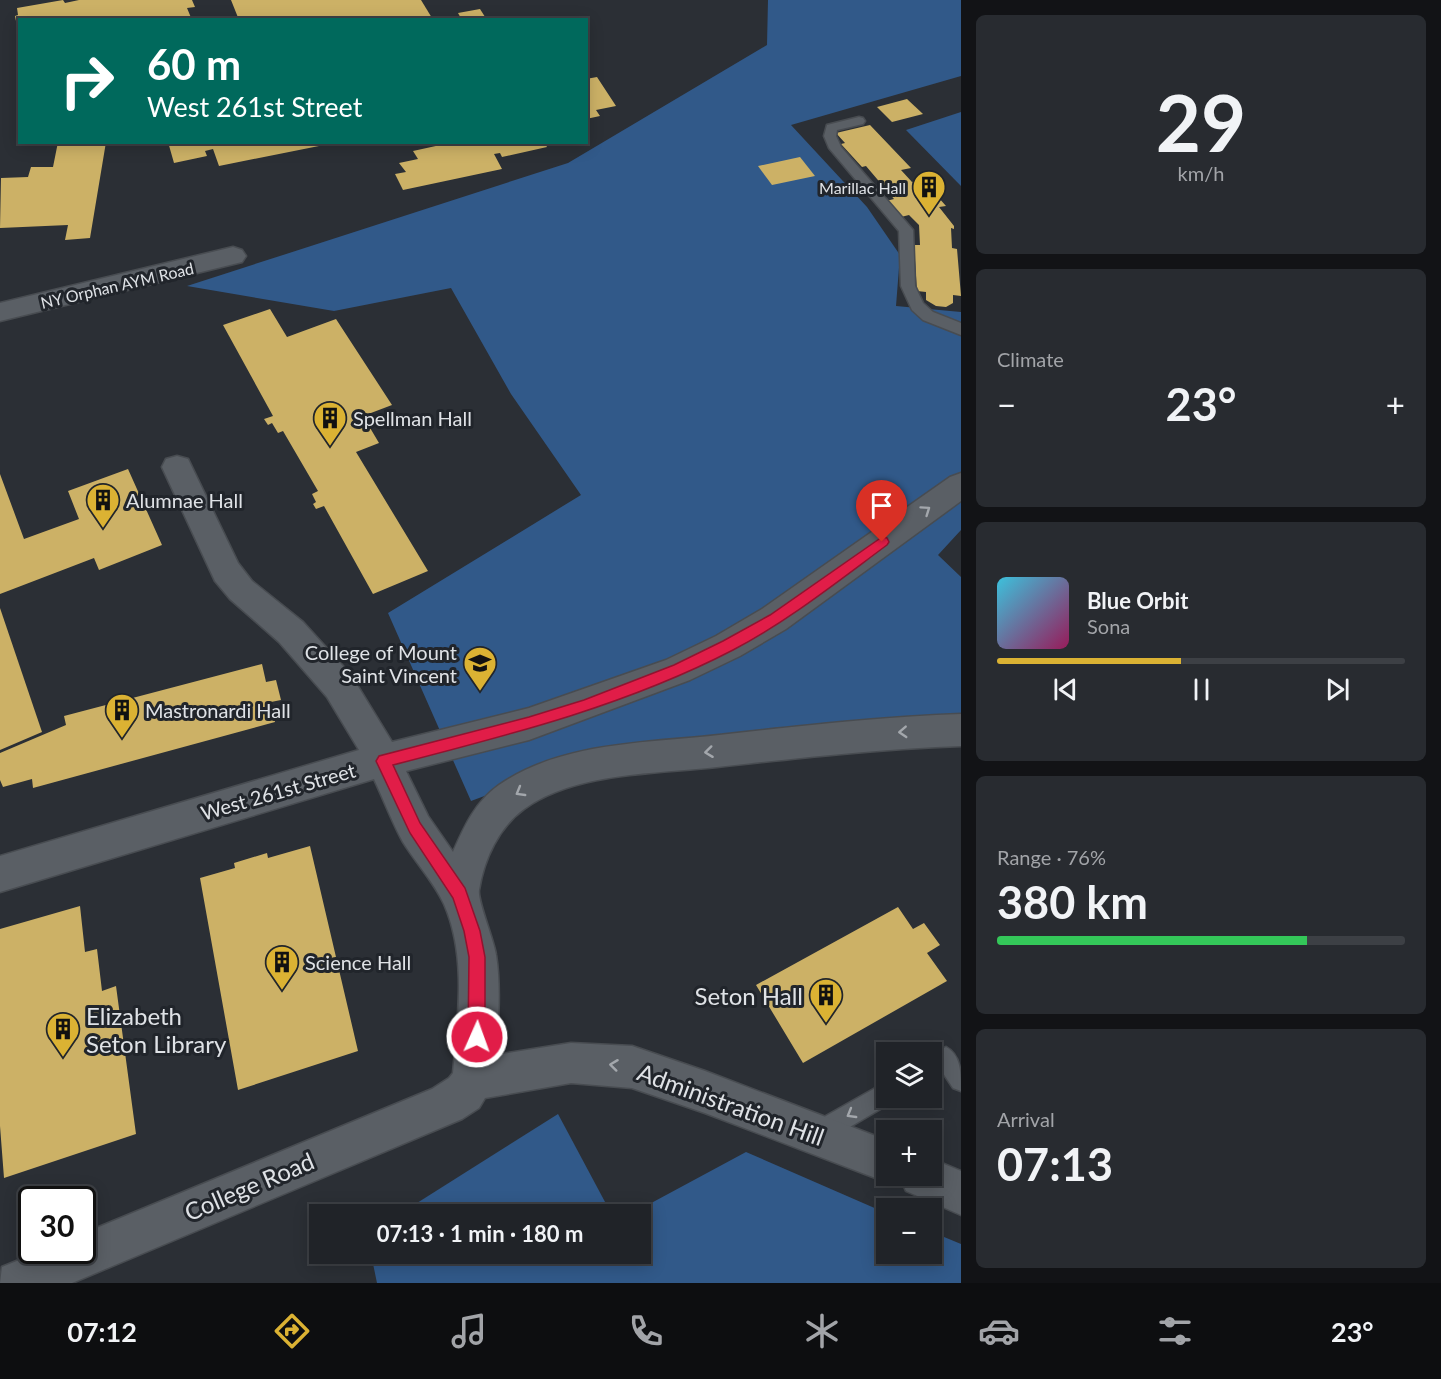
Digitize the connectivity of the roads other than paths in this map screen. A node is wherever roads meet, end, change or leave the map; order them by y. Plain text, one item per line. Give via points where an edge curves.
1 (859, 121) dead end
2 (233, 256) dead end
3 (0, 312) edge
4 (961, 330) edge
5 (177, 466) dead end
6 (961, 485) edge
7 (961, 730) edge
8 (384, 761) junction
9 (0, 874) edge
10 (459, 894) junction
11 (942, 1061) edge
12 (473, 1079) junction
13 (961, 1080) edge
14 (876, 1099) edge
15 (816, 1134) junction
16 (876, 1157) edge
17 (942, 1185) edge
18 (961, 1193) edge
19 (18, 1283) edge

1 - 4 lane via 831,128 835,148 906,230 908,286 917,306 928,316
2 - 3 street, NY Orphan AYM Road
5 - 8 street via 226,572 319,661 355,709
8 -> 6 street, West 261st Street via 529,724 688,665 774,619
7 -> 10 street via 853,736 618,762 553,775 499,808 475,844
8 - 9 street, West 261st Street
8 - 10 street via 415,828
10 - 12 street via 477,957 478,1023
11 - 13 lane via 946,1058
15 -> 12 street, Administration Hill via 632,1067 571,1063
12 - 19 street, College Road via 464,1093 447,1104
14 -> 15 lane
15 - 16 street, Administration Hill
17 - 18 street

